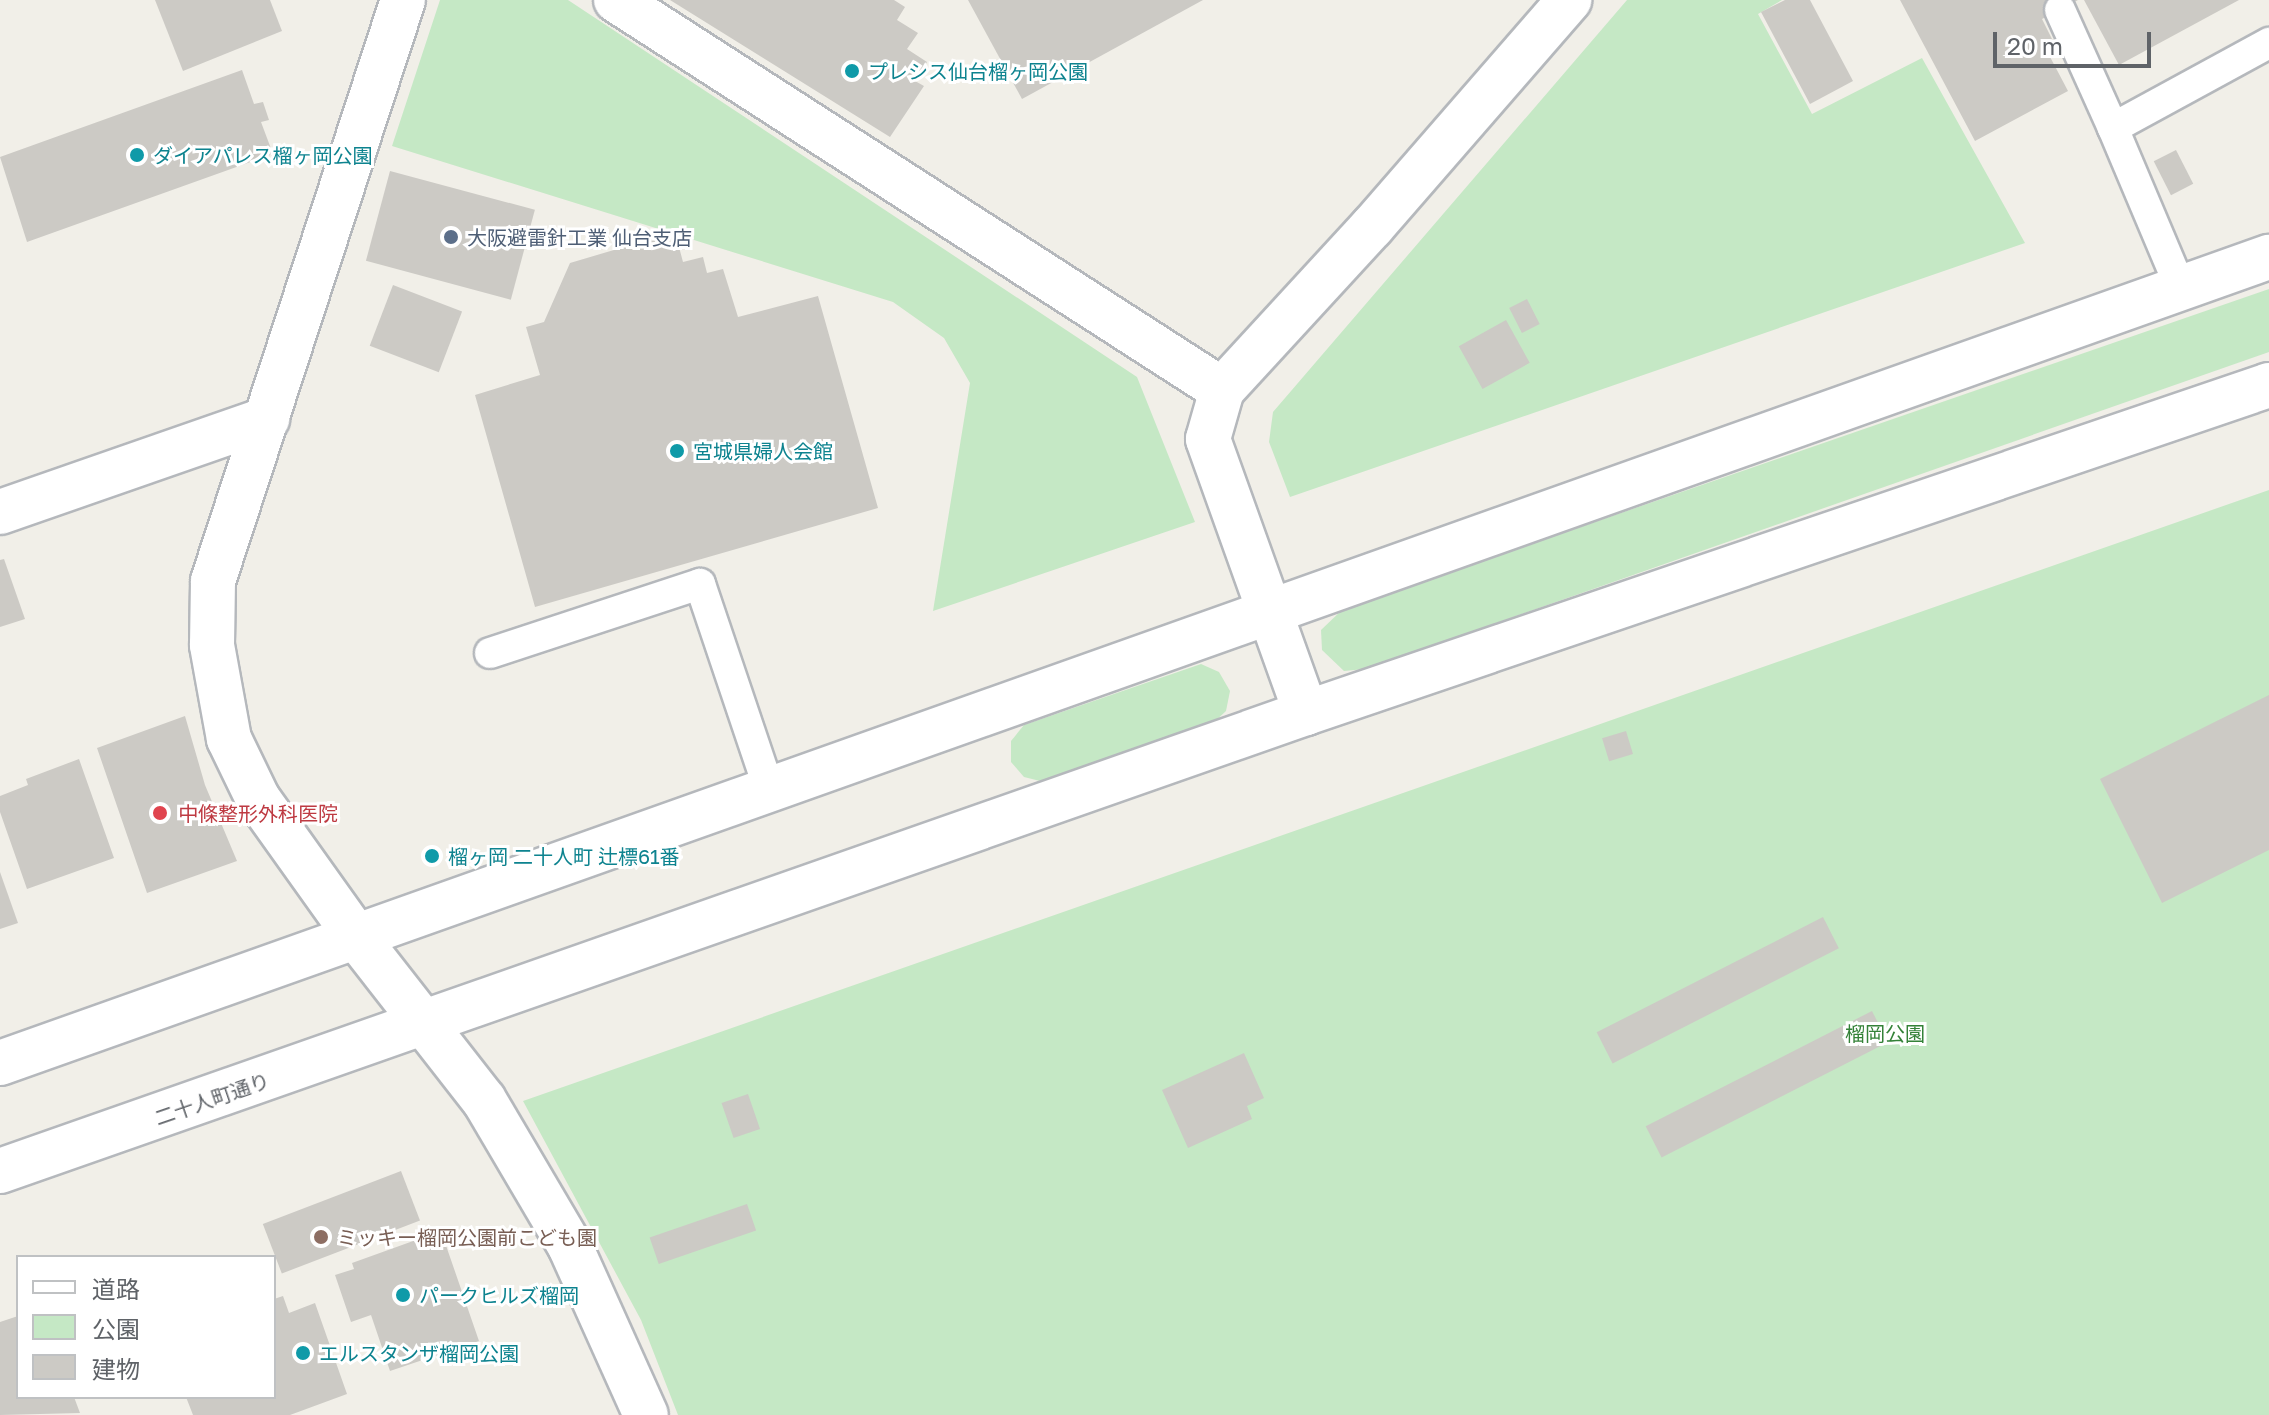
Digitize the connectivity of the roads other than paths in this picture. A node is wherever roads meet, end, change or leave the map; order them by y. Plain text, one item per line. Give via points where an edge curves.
1 (403, 0) edge
2 (616, 0) edge
3 (1569, 0) edge
4 (2060, 10) dead end
5 (2269, 43) edge
6 (2113, 128) junction
7 (2269, 257) edge
8 (2181, 289) junction
9 (2269, 385) edge
10 (1222, 390) junction
11 (267, 419) junction
12 (0, 512) edge
13 (1272, 612) junction
14 (490, 653) dead end
15 (1306, 713) junction
16 (770, 792) junction
17 (358, 939) junction
18 (423, 1022) junction
19 (0, 1063) edge
20 (0, 1171) edge
21 (646, 1415) edge

1 - 11 street
2 - 10 street
3 - 10 street
4 - 6 lane
5 - 6 lane
6 - 8 lane
7 - 8 street
8 - 13 street
9 - 15 street, 二十人町通り
10 - 13 street via 1208,439
11 - 12 street
11 - 17 street via 213,581 212,645 229,739 258,799
13 - 15 street
13 - 16 street
14 - 16 lane via 700,584
15 - 18 street, 二十人町通り
16 - 17 street
17 - 18 street
17 - 19 street
18 - 20 street, 二十人町通り
18 - 21 street via 484,1100 570,1246

